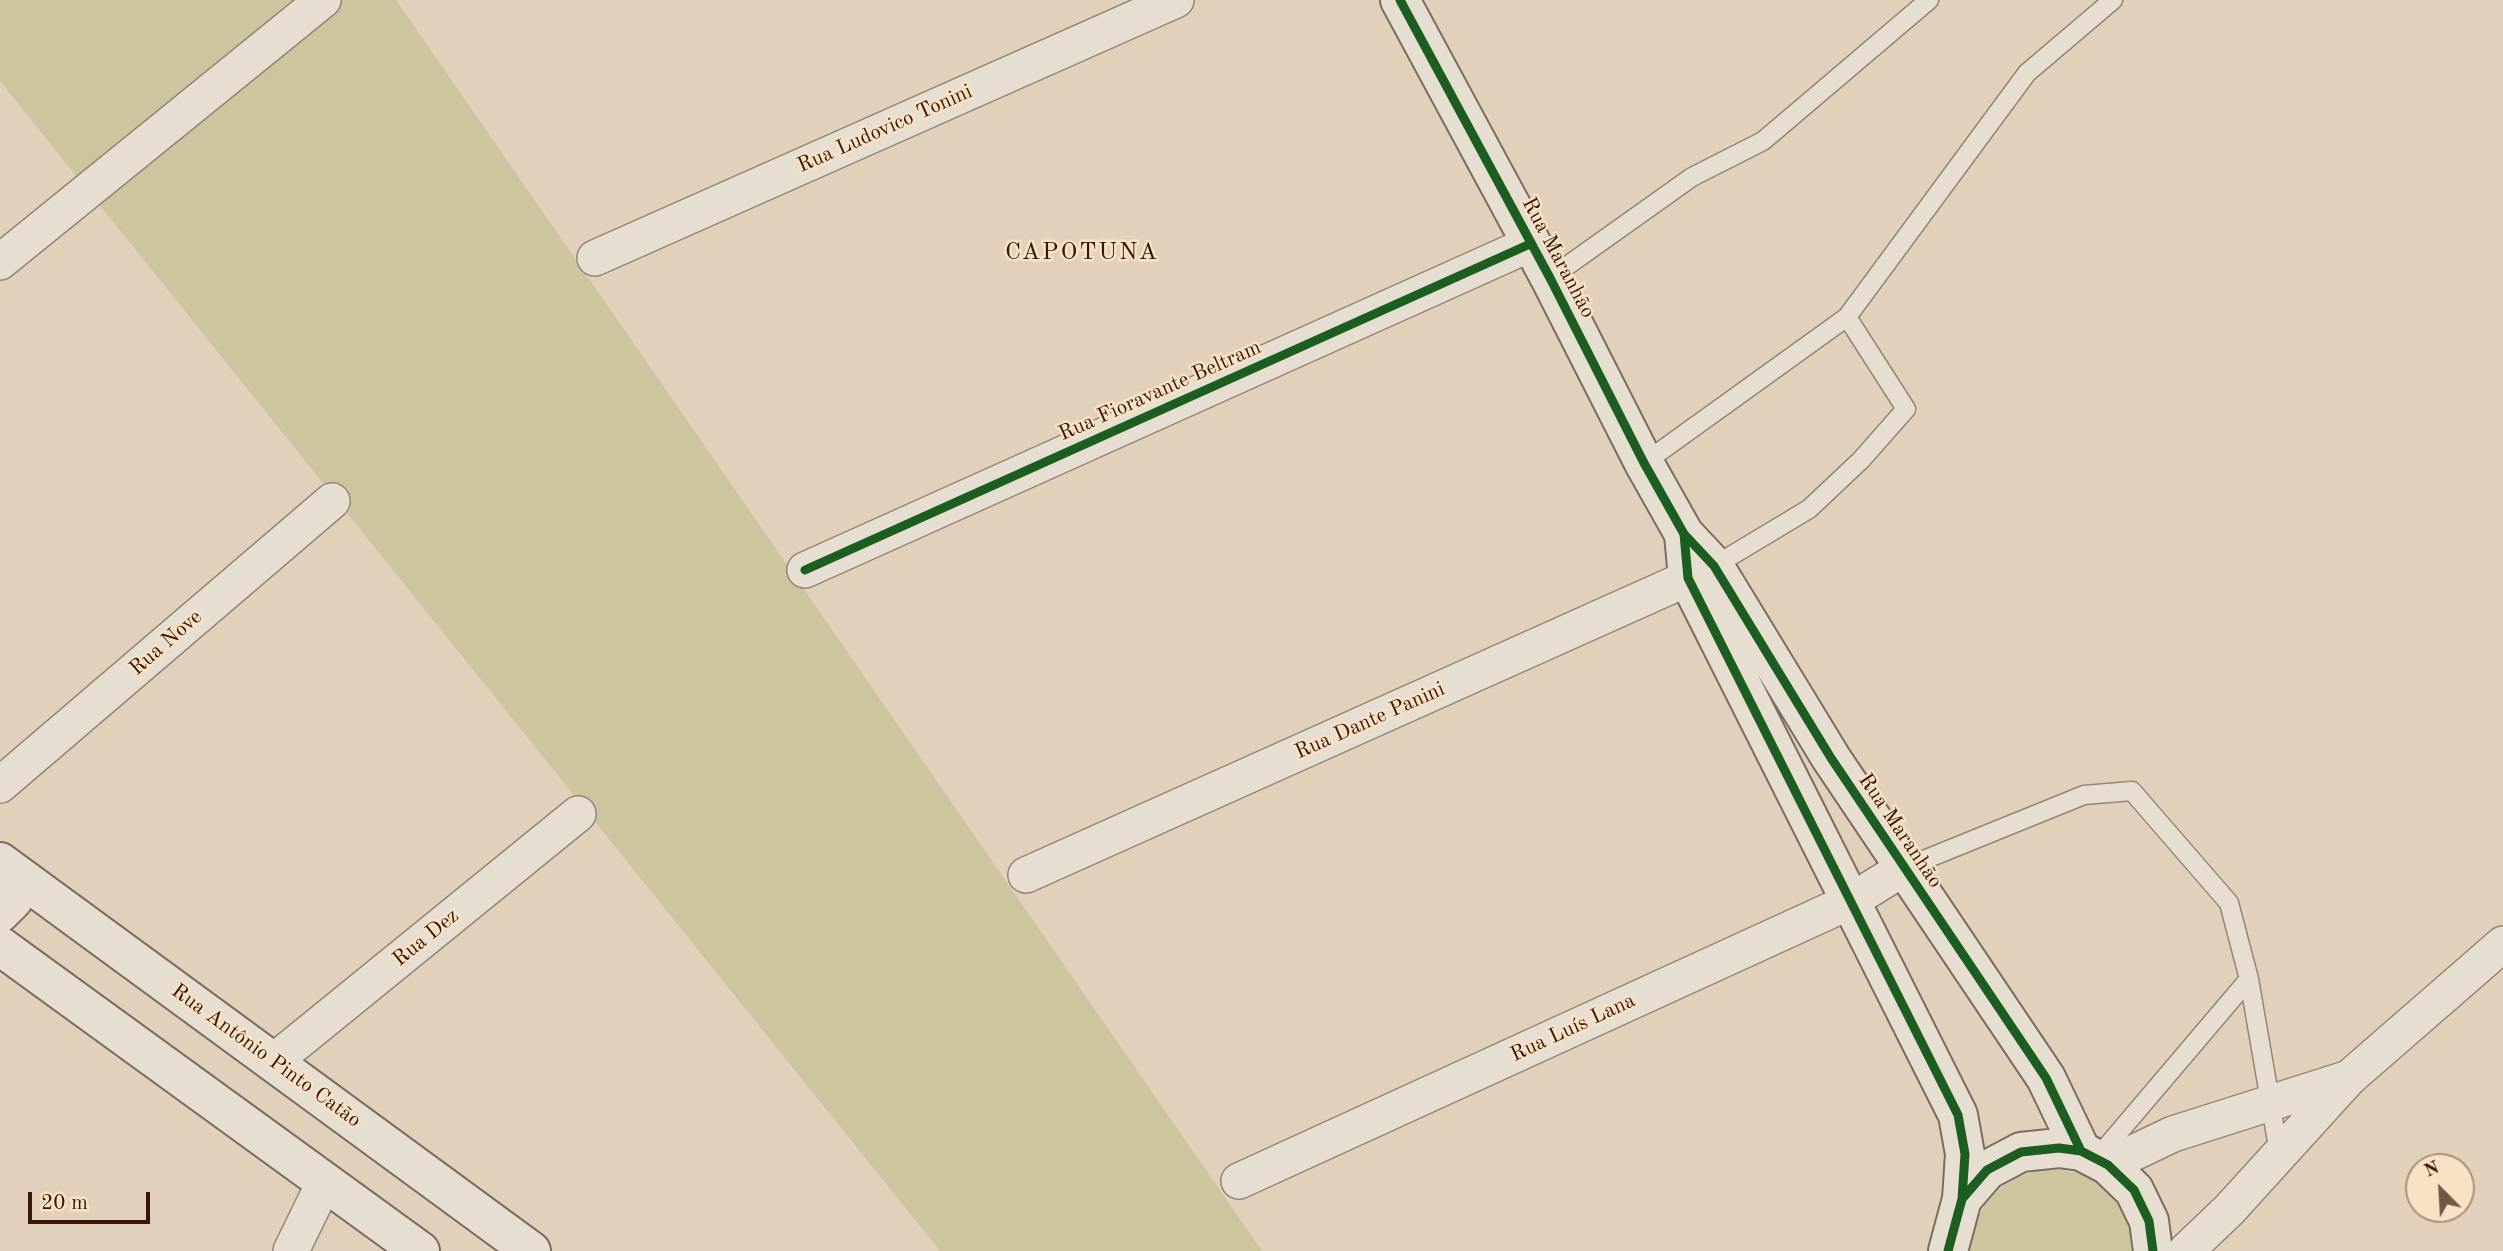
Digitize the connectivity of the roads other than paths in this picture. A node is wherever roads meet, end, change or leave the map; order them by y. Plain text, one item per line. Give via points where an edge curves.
1 (323, 0) edge
2 (1176, 0) edge
3 (1400, 0) edge
4 (1929, 0) edge
5 (2113, 0) edge
6 (1530, 244) junction
7 (595, 258) dead end
8 (0, 262) edge
9 (1550, 278) junction
10 (1847, 317) junction
11 (1644, 463) junction
12 (332, 501) dead end
13 (805, 569) dead end
14 (1701, 572) junction
15 (0, 785) edge
16 (578, 814) dead end
17 (1904, 868) junction
18 (10, 869) edge
19 (1026, 875) dead end
20 (1852, 901) junction
21 (0, 913) edge
22 (2503, 944) edge
23 (0, 946) edge
24 (2249, 979) junction
25 (273, 1062) junction
26 (2348, 1078) junction
27 (2269, 1101) junction
28 (2279, 1153) junction
29 (2095, 1158) junction
30 (325, 1181) junction
31 (1238, 1181) dead end
32 (1962, 1199) junction
33 (1946, 1250) edge
34 (291, 1251) edge
35 (421, 1251) edge
36 (531, 1251) edge
37 (2153, 1251) edge
38 (2186, 1251) edge

1 - 8 street
2 - 7 street, Rua Ludovico Tonini
3 - 6 main road, Rua Maranhão
4 - 9 lane via 1763,141 1692,177
5 - 10 lane via 2027,73
6 - 9 main road, Rua Maranhão
6 - 13 street, Rua Fioravante Beltram
9 - 11 main road, Rua Maranhão
10 - 11 lane
10 - 14 lane via 1906,409 1809,509
11 - 14 main road, Rua Maranhão
12 - 15 street, Rua Nove
14 - 17 main road, Rua Maranhão
14 - 19 street, Rua Dante Panini
14 - 20 main road, Rua Maranhão
16 - 25 street, Rua Dez
17 - 20 street, Rua Luís Lana
17 - 24 lane via 2084,795 2132,791 2229,903
17 - 29 main road, Rua Maranhão
18 - 21 main road via 13,900
18 - 25 main road, Rua Antônio Pinto Catão
20 - 31 street, Rua Luís Lana
20 - 32 main road, Rua Maranhão via 1958,1115 1965,1154
22 - 26 street
23 - 30 main road
24 - 27 lane
24 - 29 lane
25 - 36 main road, Rua Antônio Pinto Catão
26 - 27 street
26 - 28 street
27 - 28 lane
27 - 29 street
28 - 38 street
29 - 32 main road, Rua Maranhão via 2059,1148 2021,1152 1987,1170
29 - 37 main road, Rua Maranhão via 2134,1190 2150,1221
30 - 34 street
30 - 35 main road
32 - 33 main road, Rua Maranhão

